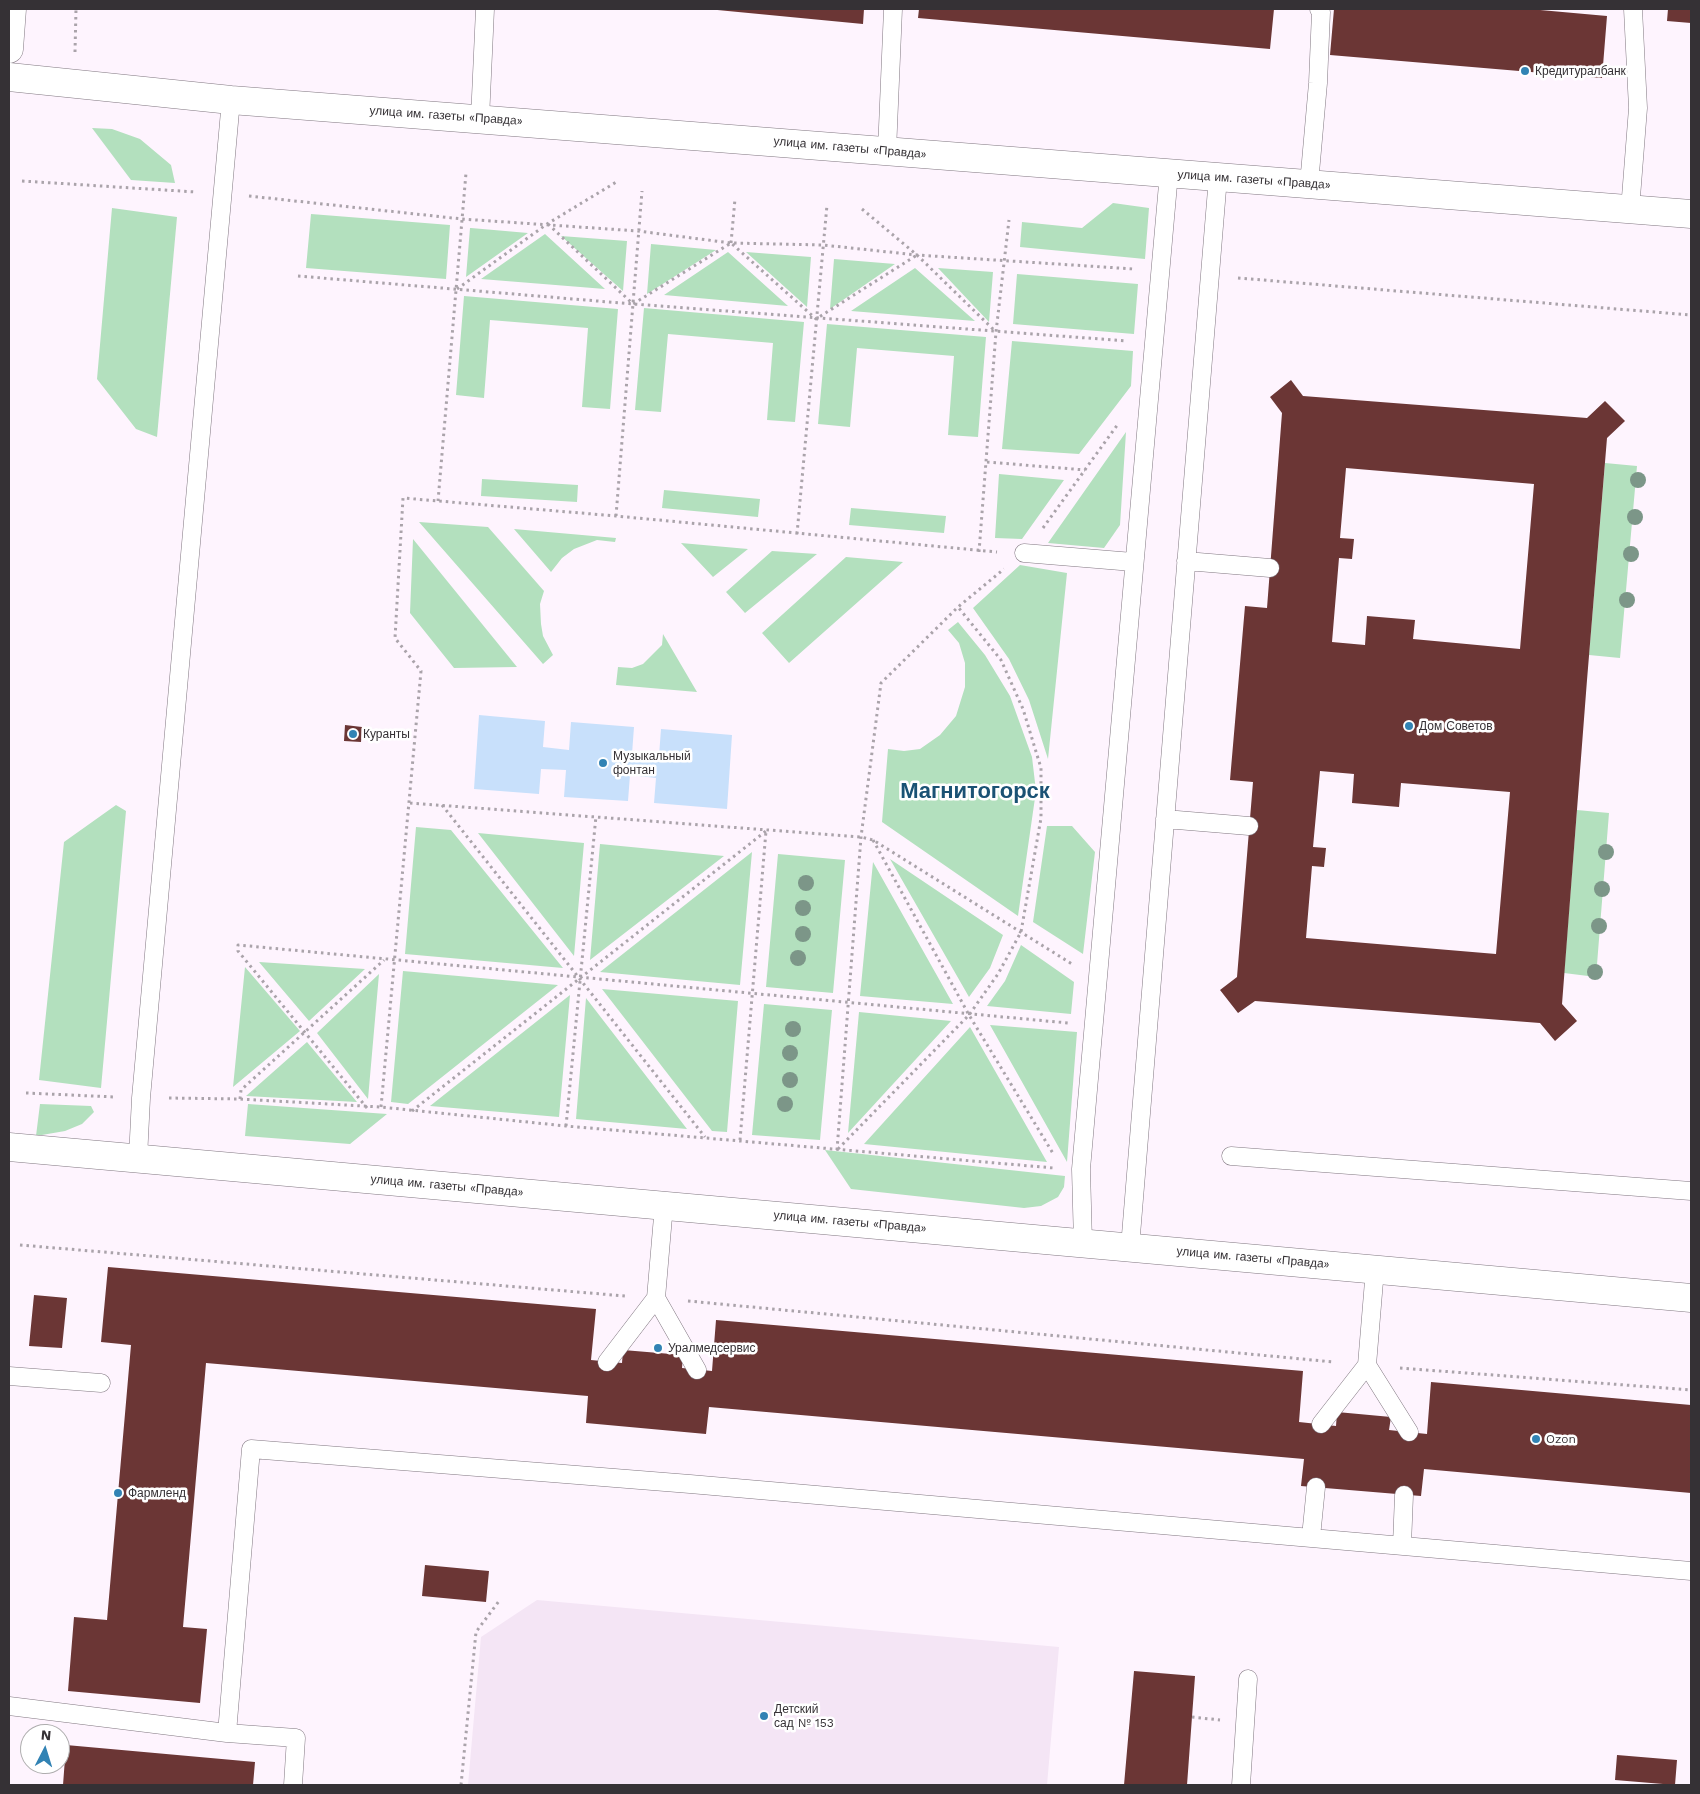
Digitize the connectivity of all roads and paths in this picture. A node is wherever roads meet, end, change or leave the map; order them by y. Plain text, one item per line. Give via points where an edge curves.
1 (12, 9) edge
2 (76, 9) edge
3 (485, 9) edge
4 (893, 9) edge
5 (1319, 9) edge
6 (1633, 9) edge
7 (9, 49) edge
8 (9, 77) edge
9 (75, 83) junction
10 (231, 100) junction
11 (480, 119) junction
12 (887, 151) junction
13 (466, 173) dead end
14 (1169, 174) junction
15 (1218, 177) junction
16 (22, 181) dead end
17 (618, 181) dead end
18 (1309, 184) junction
19 (642, 191) dead end
20 (222, 194) junction
21 (735, 199) dead end
22 (827, 205) dead end
23 (862, 209) dead end
24 (1630, 210) junction
25 (1691, 214) edge
26 (462, 219) junction
27 (1009, 220) dead end
28 (547, 224) junction
29 (638, 231) junction
30 (730, 243) junction
31 (823, 245) junction
32 (917, 255) junction
33 (1006, 260) junction
34 (1161, 272) junction
35 (298, 276) dead end
36 (1210, 276) junction
37 (456, 290) junction
38 (633, 304) junction
39 (1691, 315) edge
40 (816, 319) junction
41 (996, 332) junction
42 (1155, 342) junction
43 (1149, 379) junction
44 (987, 462) junction
45 (1085, 470) junction
46 (438, 501) junction
47 (616, 516) junction
48 (797, 534) junction
49 (979, 552) junction
50 (1024, 553) junction
51 (1186, 561) junction
52 (1133, 562) junction
53 (1270, 568) dead end
54 (958, 607) junction
55 (410, 803) junction
56 (442, 805) junction
57 (596, 816) junction
58 (1165, 819) junction
59 (1250, 826) dead end
60 (766, 830) junction
61 (861, 837) junction
62 (873, 840) junction
63 (1021, 932) junction
64 (385, 960) junction
65 (393, 961) junction
66 (579, 979) junction
67 (1098, 980) junction
68 (752, 994) junction
69 (849, 1002) junction
70 (969, 1015) junction
71 (1093, 1026) junction
72 (305, 1032) junction
73 (26, 1093) dead end
74 (141, 1098) junction
75 (240, 1099) junction
76 (380, 1107) junction
77 (367, 1108) junction
78 (412, 1111) junction
79 (566, 1126) junction
80 (706, 1138) junction
81 (740, 1140) junction
82 (9, 1147) edge
83 (837, 1150) junction
84 (1231, 1156) dead end
85 (138, 1158) junction
86 (1062, 1169) junction
87 (1081, 1169) junction
88 (1691, 1191) edge
89 (664, 1206) junction
90 (1083, 1243) junction
91 (20, 1245) dead end
92 (1130, 1247) junction
93 (1375, 1269) junction
94 (656, 1298) junction
95 (1691, 1298) edge
96 (607, 1362) dead end
97 (1367, 1365) junction
98 (697, 1370) dead end
99 (9, 1376) edge
100 (101, 1383) dead end
101 (1691, 1390) edge
102 (1321, 1424) dead end
103 (1409, 1432) dead end
104 (1316, 1487) dead end
105 (1404, 1495) dead end
106 (1311, 1537) junction
107 (1402, 1545) junction
108 (1691, 1571) edge
109 (500, 1601) dead end
110 (1248, 1679) dead end
111 (9, 1706) edge
112 (227, 1733) junction
113 (293, 1785) edge
114 (461, 1785) edge
115 (1241, 1785) edge

1 - 7 street
2 - 9 path
3 - 11 lane
4 - 12 lane
5 - 18 lane via 1318,83
6 - 24 lane via 1638,108
8 - 9 street, улица им. газеты «Правда»
9 - 10 street, улица им. газеты «Правда»
10 - 11 street, улица им. газеты «Правда»
10 - 20 lane
11 - 12 street, улица им. газеты «Правда»
12 - 14 street, улица им. газеты «Правда»
13 - 26 path
14 - 15 street, улица им. газеты «Правда»
14 - 34 lane
15 - 18 street, улица им. газеты «Правда»
15 - 36 lane
16 - 20 path
17 - 28 path
18 - 24 street, улица им. газеты «Правда»
19 - 29 path
20 - 26 path
20 - 74 lane
21 - 30 path
22 - 31 path
23 - 32 path
24 - 25 street, улица им. газеты «Правда»
26 - 28 path
26 - 37 path
27 - 33 path
28 - 29 path
28 - 37 path
28 - 38 path
29 - 30 path
29 - 38 path
30 - 31 path
30 - 38 path
30 - 40 path
31 - 32 path
31 - 40 path
32 - 33 path
32 - 40 path
32 - 41 path
33 - 34 path
33 - 41 path
34 - 42 lane
35 - 37 path
36 - 39 path
36 - 51 lane
37 - 38 path
37 - 46 path
38 - 40 path
38 - 47 path
40 - 41 path
40 - 48 path
41 - 42 path
41 - 44 path
42 - 43 lane
43 - 45 path
43 - 52 lane
44 - 45 path
44 - 49 path
45 - 50 path
46 - 47 path
46 - 55 path via 403,498 395,638 421,671
47 - 48 path
48 - 49 path
49 - 50 path
50 - 52 lane
50 - 54 path
51 - 53 lane
51 - 58 lane
52 - 67 lane
54 - 61 path via 881,682
54 - 63 path via 1000,660 1024,709 1041,768 1041,818
55 - 56 path
55 - 65 path
56 - 57 path
56 - 66 path
57 - 60 path
57 - 66 path
58 - 59 lane
58 - 92 lane
60 - 61 path
60 - 66 path
60 - 68 path
61 - 62 path
61 - 69 path
62 - 63 path
62 - 70 path
63 - 67 path
63 - 70 path via 998,974
64 - 65 path
64 - 72 path
64 - 72 path via 238,945 238,951
65 - 66 path
65 - 76 path
66 - 68 path
66 - 78 path
66 - 79 path
66 - 80 path
67 - 71 lane
68 - 69 path
68 - 81 path
69 - 70 path
69 - 83 path
70 - 71 path
70 - 83 path
70 - 86 path
71 - 87 lane
72 - 75 path via 241,1090
72 - 77 path
73 - 74 path
74 - 75 path
74 - 85 lane
75 - 77 path
76 - 77 path
76 - 78 path
78 - 79 path
79 - 80 path
80 - 81 path
81 - 83 path
82 - 85 street, улица им. газеты «Правда»
83 - 86 path
84 - 88 lane
85 - 89 street, улица им. газеты «Правда»
86 - 87 path
87 - 90 lane
89 - 90 street, улица им. газеты «Правда»
89 - 94 lane
90 - 92 street, улица им. газеты «Правда»
91 - 94 path
92 - 93 street, улица им. газеты «Правда»
93 - 95 street, улица им. газеты «Правда»
93 - 97 lane
94 - 96 lane
94 - 97 path
94 - 98 lane
97 - 101 path
97 - 102 lane
97 - 103 lane
99 - 100 lane
104 - 106 lane
105 - 107 lane
106 - 107 lane
106 - 112 lane via 251,1449
107 - 108 lane
109 - 114 path via 476,1632
110 - 115 lane
111 - 112 lane
112 - 113 lane via 296,1738

